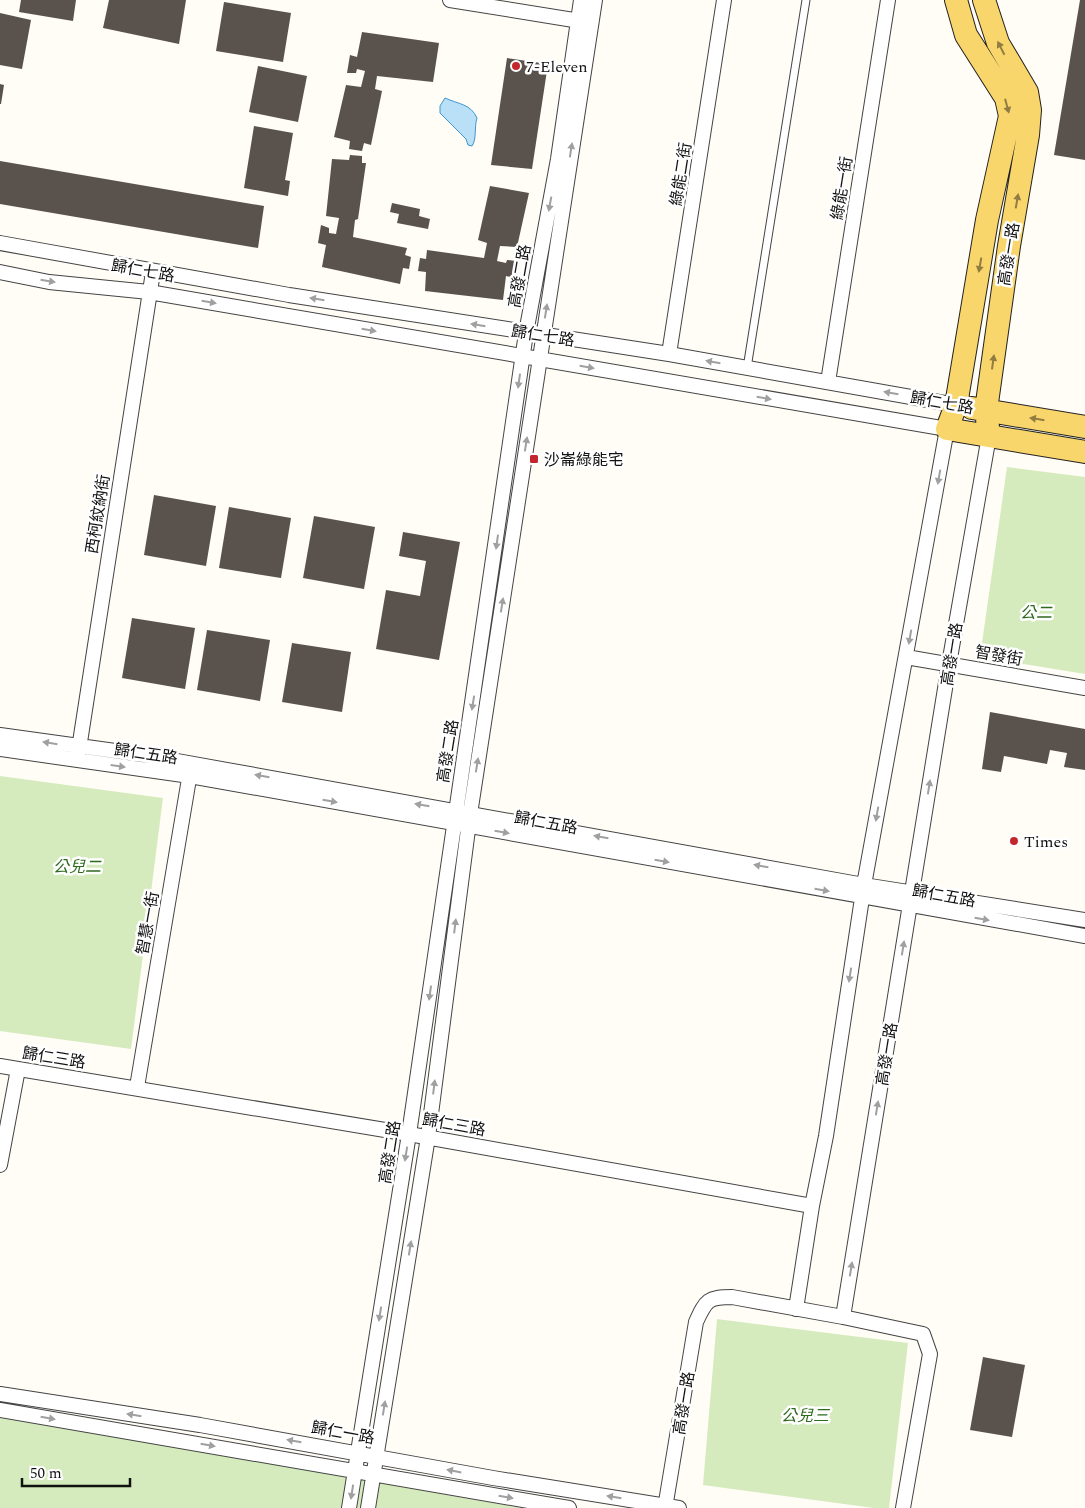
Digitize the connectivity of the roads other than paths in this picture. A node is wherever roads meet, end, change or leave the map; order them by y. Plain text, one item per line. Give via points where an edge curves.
1 (450, 0) edge
2 (581, 0) edge
3 (595, 0) edge
4 (724, 0) edge
5 (806, 0) edge
6 (888, 0) edge
7 (956, 0) edge
8 (984, 0) edge
9 (584, 22) junction
10 (0, 244) edge
11 (0, 272) edge
12 (153, 272) junction
13 (149, 292) junction
14 (526, 332) junction
15 (543, 335) junction
16 (669, 354) junction
17 (523, 356) junction
18 (539, 359) junction
19 (747, 368) junction
20 (828, 382) junction
21 (956, 405) junction
22 (986, 410) junction
23 (1085, 427) edge
24 (947, 429) junction
25 (989, 436) junction
26 (1085, 452) edge
27 (906, 657) junction
28 (949, 664) junction
29 (1085, 688) edge
30 (0, 735) edge
31 (0, 749) edge
32 (78, 754) junction
33 (191, 770) junction
34 (462, 819) junction
35 (863, 891) junction
36 (912, 892) junction
37 (910, 907) junction
38 (1085, 920) edge
39 (1085, 936) edge
40 (0, 1066) edge
41 (18, 1069) junction
42 (137, 1087) junction
43 (409, 1134) junction
44 (428, 1137) junction
45 (0, 1165) edge
46 (812, 1206) junction
47 (796, 1309) junction
48 (844, 1317) junction
49 (0, 1394) edge
50 (0, 1410) edge
51 (358, 1452) junction
52 (377, 1456) junction
53 (355, 1470) junction
54 (374, 1473) junction
55 (665, 1506) edge
56 (349, 1508) edge
57 (368, 1508) edge
58 (569, 1508) edge
59 (680, 1508) edge
60 (903, 1508) edge

1 - 9 street
2 - 9 street, 高發二路
3 - 9 street, 高發二路
4 - 16 street, 綠能二街
5 - 19 lane
6 - 20 street, 綠能一街
7 -> 21 main road, 高發一路 via 966,35 1006,98 1010,116 987,220
22 -> 8 main road, 高發一路 via 1030,110 1027,92 998,43
9 -> 14 street, 高發二路
15 -> 9 street, 高發二路
10 - 12 street, 歸仁七路
11 -> 13 street, 歸仁七路 via 49,282
12 - 13 street, 西柯紋納街
14 -> 12 street, 歸仁七路
13 -> 17 street, 歸仁七路
13 - 32 street, 西柯紋納街
14 - 15 street, 歸仁七路
14 - 17 street, 高發二路
15 - 16 street, 歸仁七路
15 - 18 street, 高發二路
19 -> 16 street, 歸仁七路
17 - 18 street, 歸仁七路
17 -> 34 street, 高發二路
18 -> 24 street, 歸仁七路
34 -> 18 street, 高發二路
19 - 20 street, 歸仁七路
21 -> 20 street, 歸仁七路
21 - 22 main road, 歸仁七路
21 - 24 main road, 高發一路
23 -> 22 main road, 歸仁七路
22 - 25 main road, 高發一路
24 - 25 main road, 歸仁七路
24 -> 27 street, 高發一路
25 - 26 main road, 歸仁七路
25 - 28 street, 高發一路
27 - 28 street, 智發街
27 -> 35 street, 高發一路
28 - 29 street, 智發街
36 -> 28 street, 高發一路
32 -> 30 street, 歸仁五路
31 - 32 street, 歸仁五路
32 - 33 street, 歸仁五路
33 - 34 street, 歸仁五路
33 - 42 street, 智慧一街
34 - 35 street, 歸仁五路
34 -> 43 street, 高發二路
44 -> 34 street, 高發二路
35 - 36 street, 歸仁五路
35 - 37 street, 歸仁五路
35 -> 46 street, 高發一路 via 826,1136
36 - 37 street, 高發一路
36 - 38 street, 歸仁五路
37 -> 39 street, 歸仁五路
48 -> 37 street, 高發一路
40 - 41 street, 歸仁三路
41 - 42 street, 歸仁三路
41 - 45 street
42 - 43 street, 歸仁三路
43 - 44 street, 歸仁三路
43 -> 51 street, 高發二路
44 - 46 street, 歸仁三路
52 -> 44 street, 高發二路
46 - 47 street, 高發一路
47 - 48 street, 高發一路
47 - 55 street, 高發一路 via 732,1297 714,1297 704,1303 696,1322
48 - 60 street, 高發一路 via 923,1334 930,1354
51 -> 49 street, 歸仁一路
50 -> 53 street
51 - 52 street, 歸仁一路
51 - 53 street, 高發二路
52 - 54 street, 高發二路
55 -> 52 street, 歸仁一路
53 - 54 street
53 -> 56 street, 高發二路
54 - 57 street, 高發二路
54 -> 58 street
55 - 59 street, 歸仁一路

